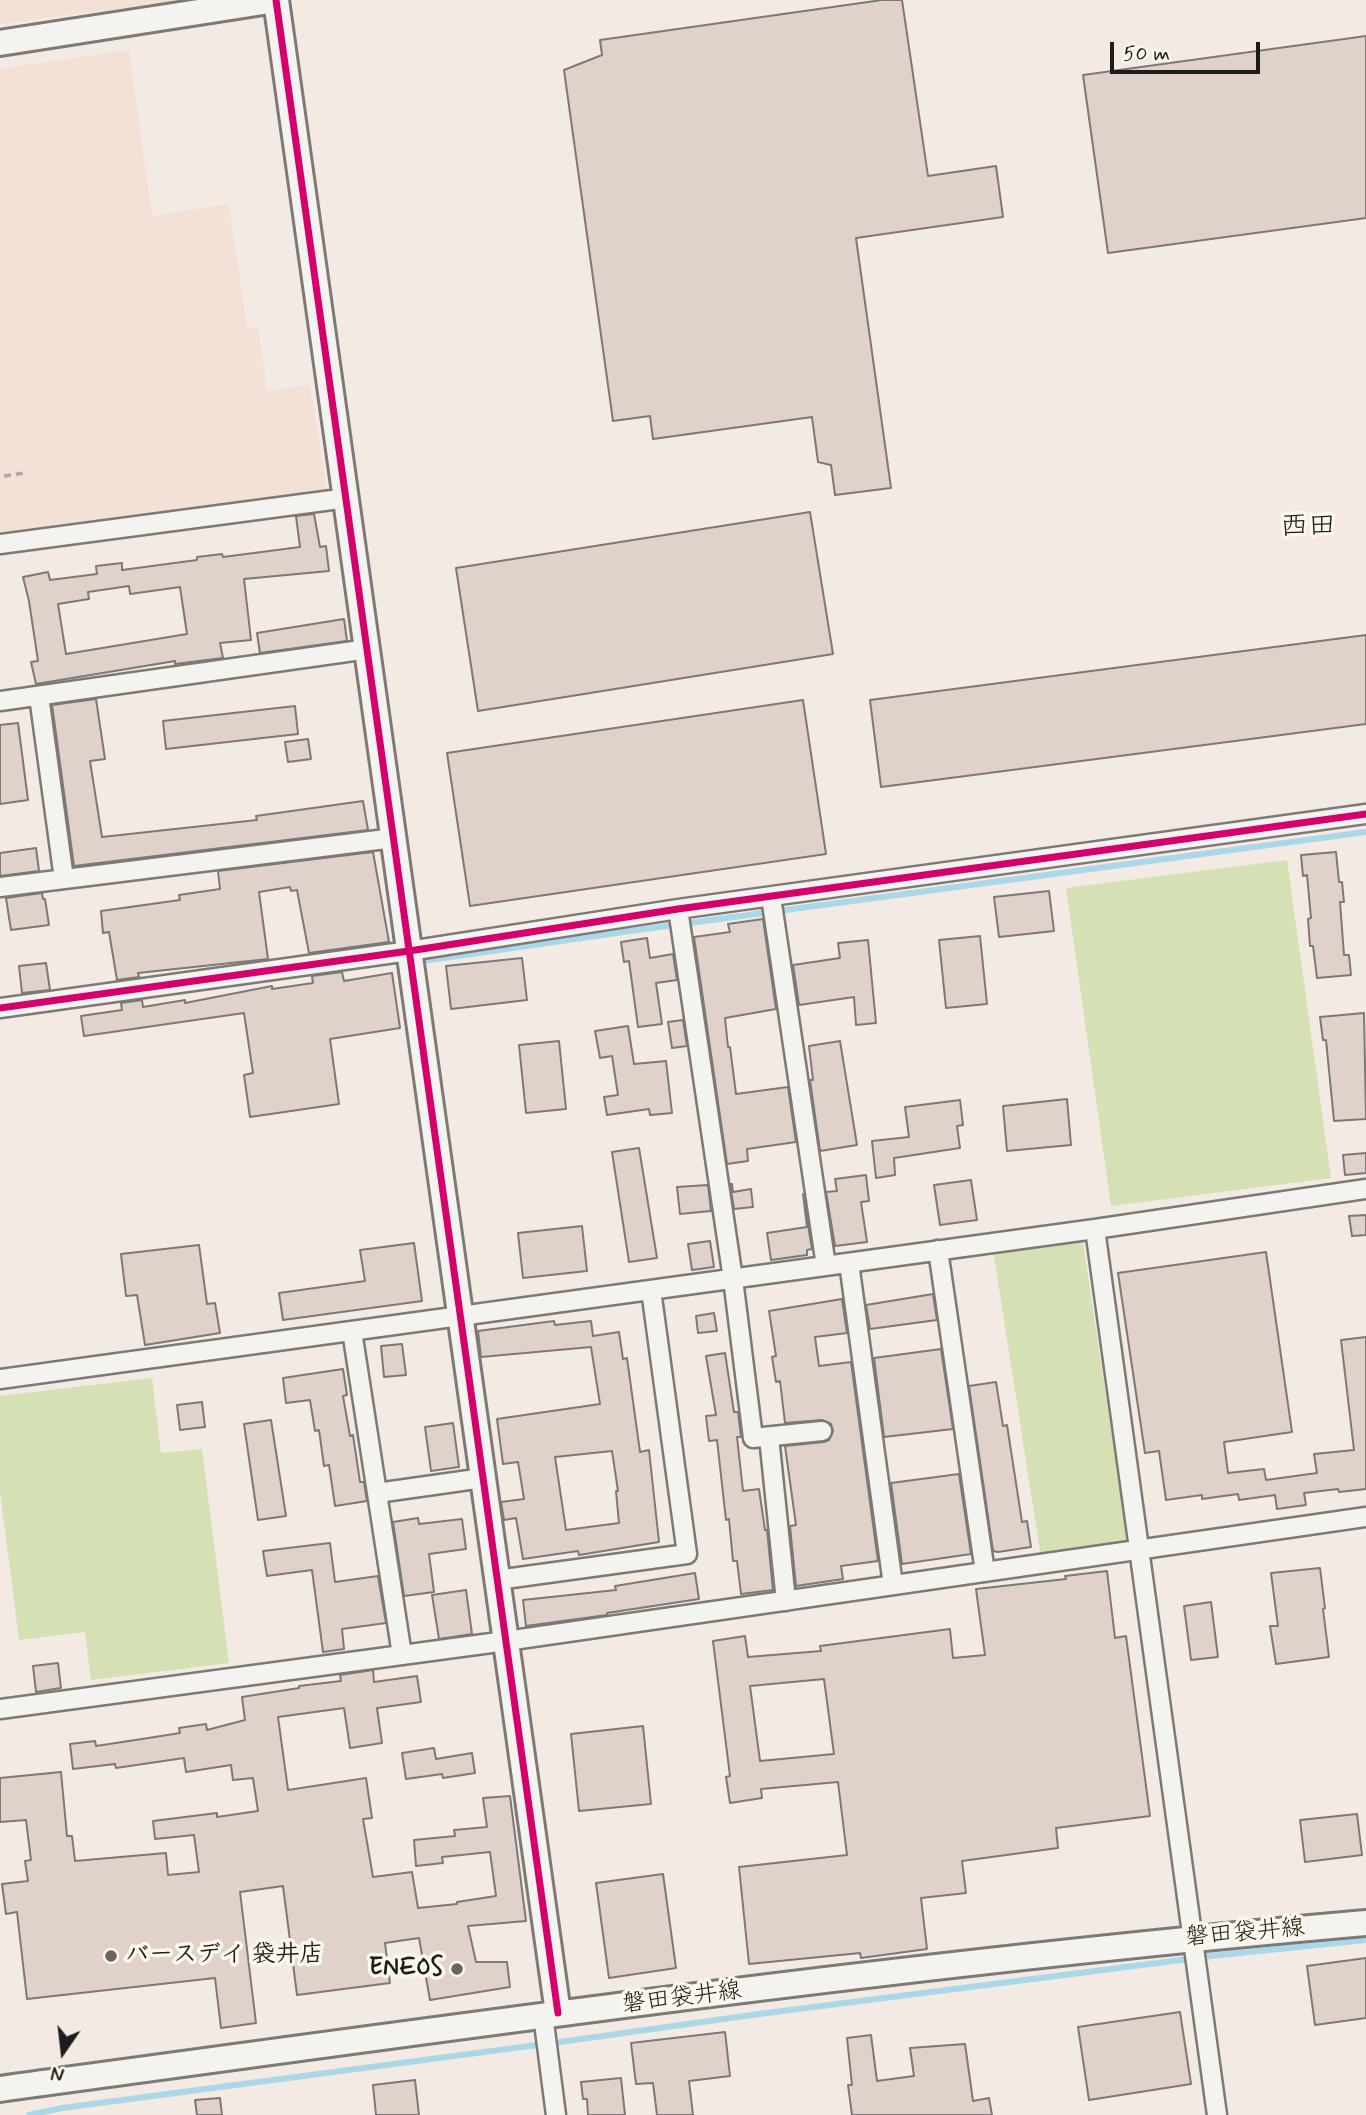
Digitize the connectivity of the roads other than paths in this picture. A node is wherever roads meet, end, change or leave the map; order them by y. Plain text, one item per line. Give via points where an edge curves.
1 (276, 0) edge
2 (0, 43) edge
3 (346, 498) junction
4 (0, 544) edge
5 (368, 649) junction
6 (38, 696) junction
7 (0, 701) edge
8 (1366, 814) edge
9 (394, 838) junction
10 (65, 879) junction
11 (0, 887) edge
12 (772, 901) junction
13 (678, 912) junction
14 (409, 951) junction
15 (0, 1008) edge
16 (1366, 1189) edge
17 (1095, 1229) junction
18 (938, 1250) junction
19 (849, 1263) junction
20 (827, 1266) junction
21 (733, 1279) junction
22 (651, 1290) junction
23 (460, 1316) junction
24 (352, 1331) junction
25 (0, 1379) edge
26 (822, 1432) dead end
27 (769, 1437) junction
28 (483, 1478) junction
29 (377, 1493) junction
30 (1366, 1517) edge
31 (1138, 1550) junction
32 (985, 1572) junction
33 (497, 1580) junction
34 (893, 1586) junction
35 (786, 1601) junction
36 (506, 1642) junction
37 (402, 1656) junction
38 (0, 1709) edge
39 (1366, 1923) edge
40 (1191, 1938) junction
41 (550, 2014) junction
42 (0, 2089) edge
43 (556, 2115) edge
44 (1217, 2115) edge

1 - 2 street
1 - 3 street
3 - 4 street
3 - 5 street
5 - 6 street
5 - 9 street
6 - 7 street
6 - 10 street
8 - 12 street
9 - 10 street
9 - 14 street
10 - 11 street
12 - 13 street
12 - 20 street
13 - 14 street
13 - 21 street
14 - 15 street
14 - 23 street
16 - 17 street
17 - 18 street
17 - 31 street
18 - 19 street
18 - 32 street
19 - 20 street
19 - 34 street
20 - 21 street
21 - 22 street
21 - 27 street via 752,1438
22 - 23 street
22 - 33 street via 687,1553
23 - 24 street
23 - 28 street
24 - 25 street
24 - 29 street
26 - 27 street
27 - 35 street
28 - 29 street
28 - 33 street
29 - 37 street
30 - 31 street
31 - 32 street
31 - 40 street
32 - 34 street
33 - 36 street
34 - 35 street
35 - 36 street
36 - 37 street
36 - 41 street
37 - 38 street
39 - 40 street, 磐田袋井線
40 - 41 street, 磐田袋井線
40 - 44 street
41 - 42 street, 磐田袋井線
41 - 43 street

